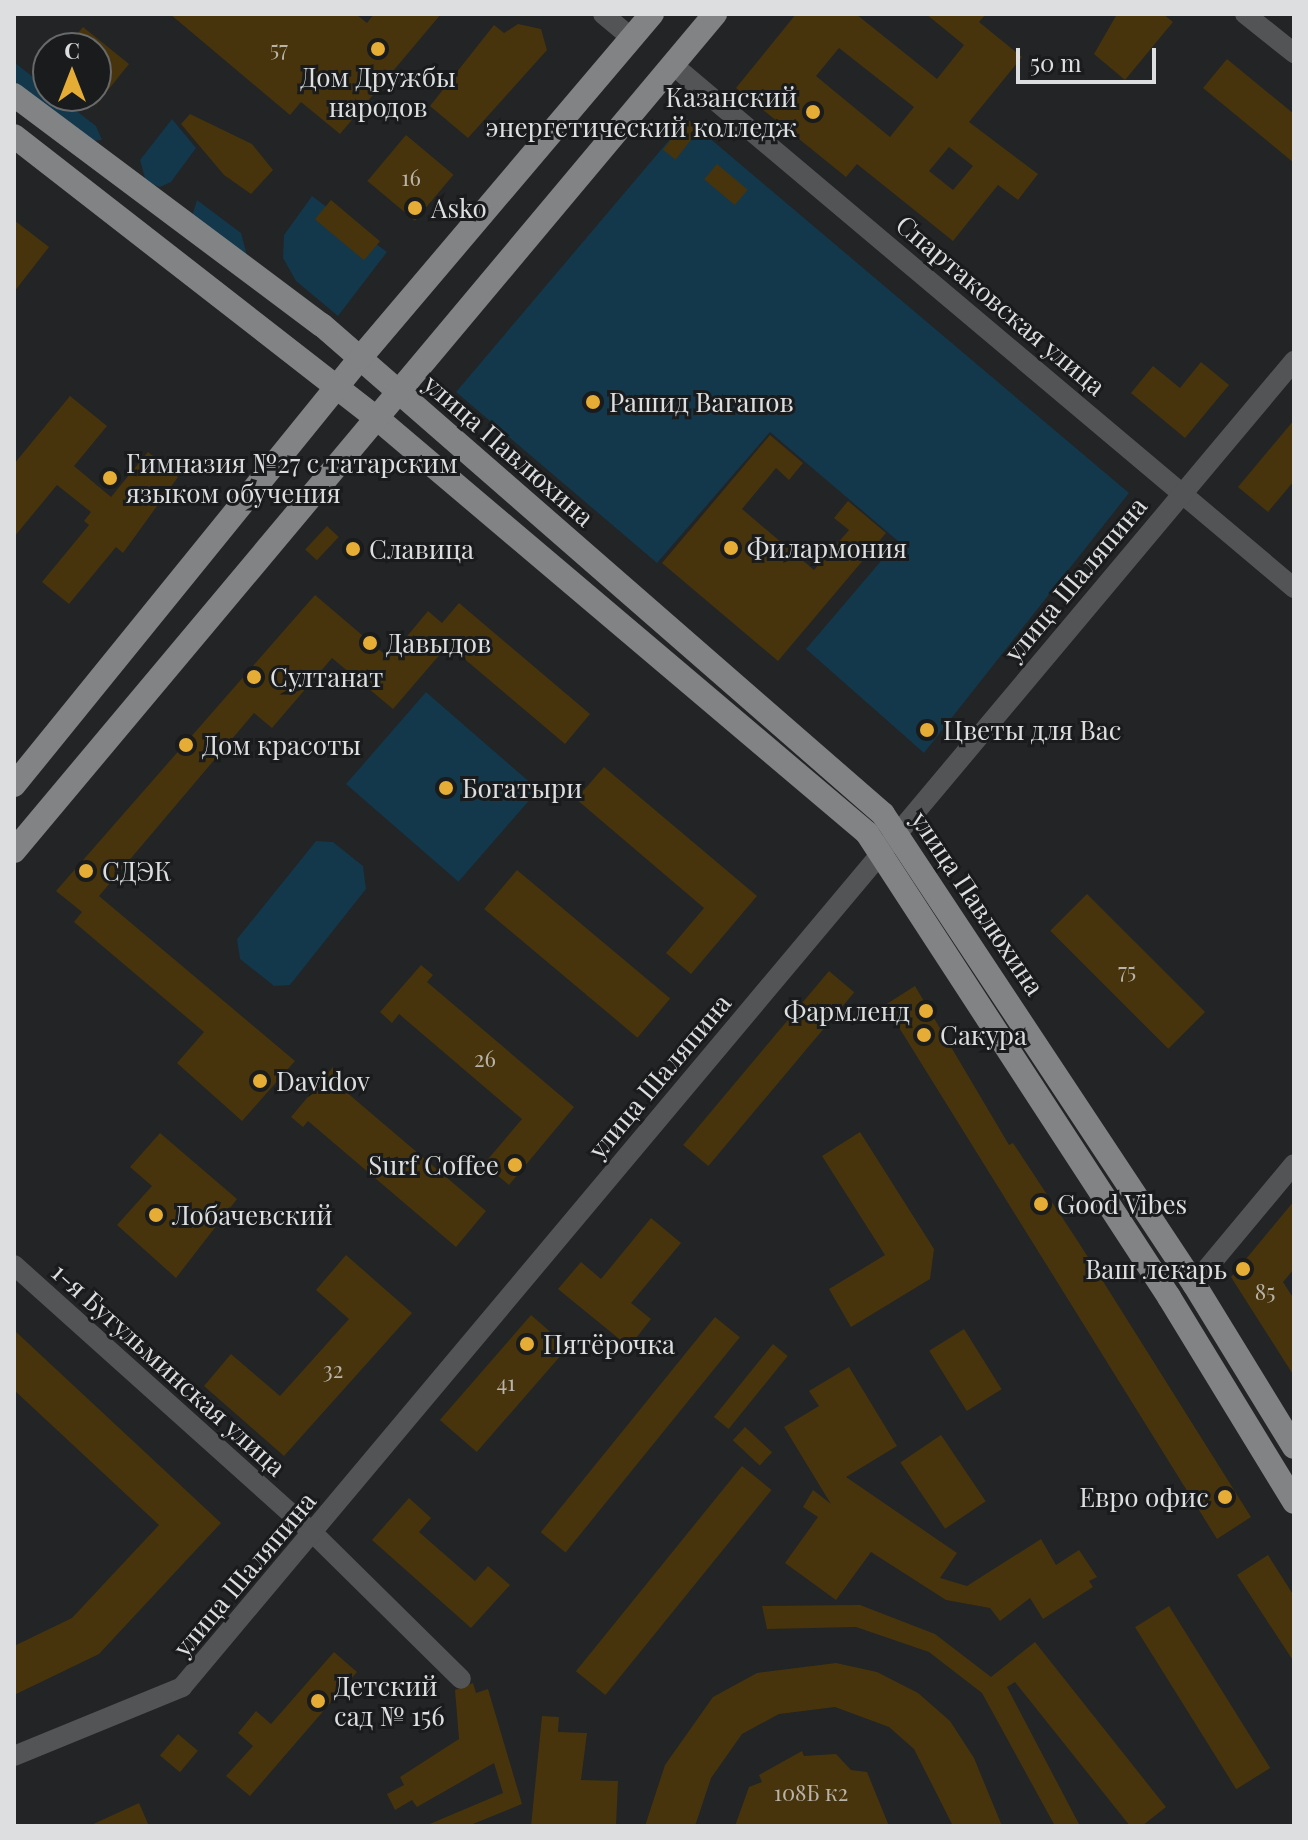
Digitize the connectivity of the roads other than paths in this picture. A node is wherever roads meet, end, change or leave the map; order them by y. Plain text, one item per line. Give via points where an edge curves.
1 (603, 14) edge
2 (652, 14) edge
3 (715, 14) edge
4 (1245, 14) edge
5 (632, 38) junction
6 (1294, 53) edge
7 (673, 65) junction
8 (14, 95) edge
9 (14, 136) edge
10 (361, 357) junction
11 (1294, 361) edge
12 (338, 388) junction
13 (400, 392) junction
14 (378, 419) junction
15 (1183, 492) junction
16 (1294, 588) edge
17 (14, 785) edge
18 (898, 829) junction
19 (882, 849) junction
20 (14, 851) edge
21 (1294, 1164) edge
22 (14, 1265) edge
23 (1194, 1284) junction
24 (1294, 1447) edge
25 (1294, 1502) edge
26 (312, 1532) junction
27 (461, 1679) dead end
28 (14, 1756) edge

1 - 5 street
2 - 5 main road
3 - 7 main road
4 - 6 street
5 - 10 main road
7 - 13 main road
7 - 15 street, Спартаковская улица
8 - 10 main road, улица Павлюхина
9 - 12 main road, улица Павлюхина
10 - 12 main road
10 - 13 main road, улица Павлюхина
11 - 15 street, улица Шаляпина
12 - 14 main road, улица Павлюхина
12 - 17 main road
13 - 14 main road
13 - 18 main road, улица Павлюхина
14 - 19 main road, улица Павлюхина
14 - 20 main road
15 - 16 street, Спартаковская улица
15 - 18 street, улица Шаляпина
18 - 19 street, улица Шаляпина
18 - 23 main road, улица Павлюхина
19 - 25 main road, улица Павлюхина
19 - 26 street, улица Шаляпина
21 - 23 street
22 - 26 street, 1-я Бугульминская улица
23 - 24 main road, улица Павлюхина
26 - 27 street, 1-я Бугульминская улица
26 - 28 street, улица Шаляпина via 182,1687

